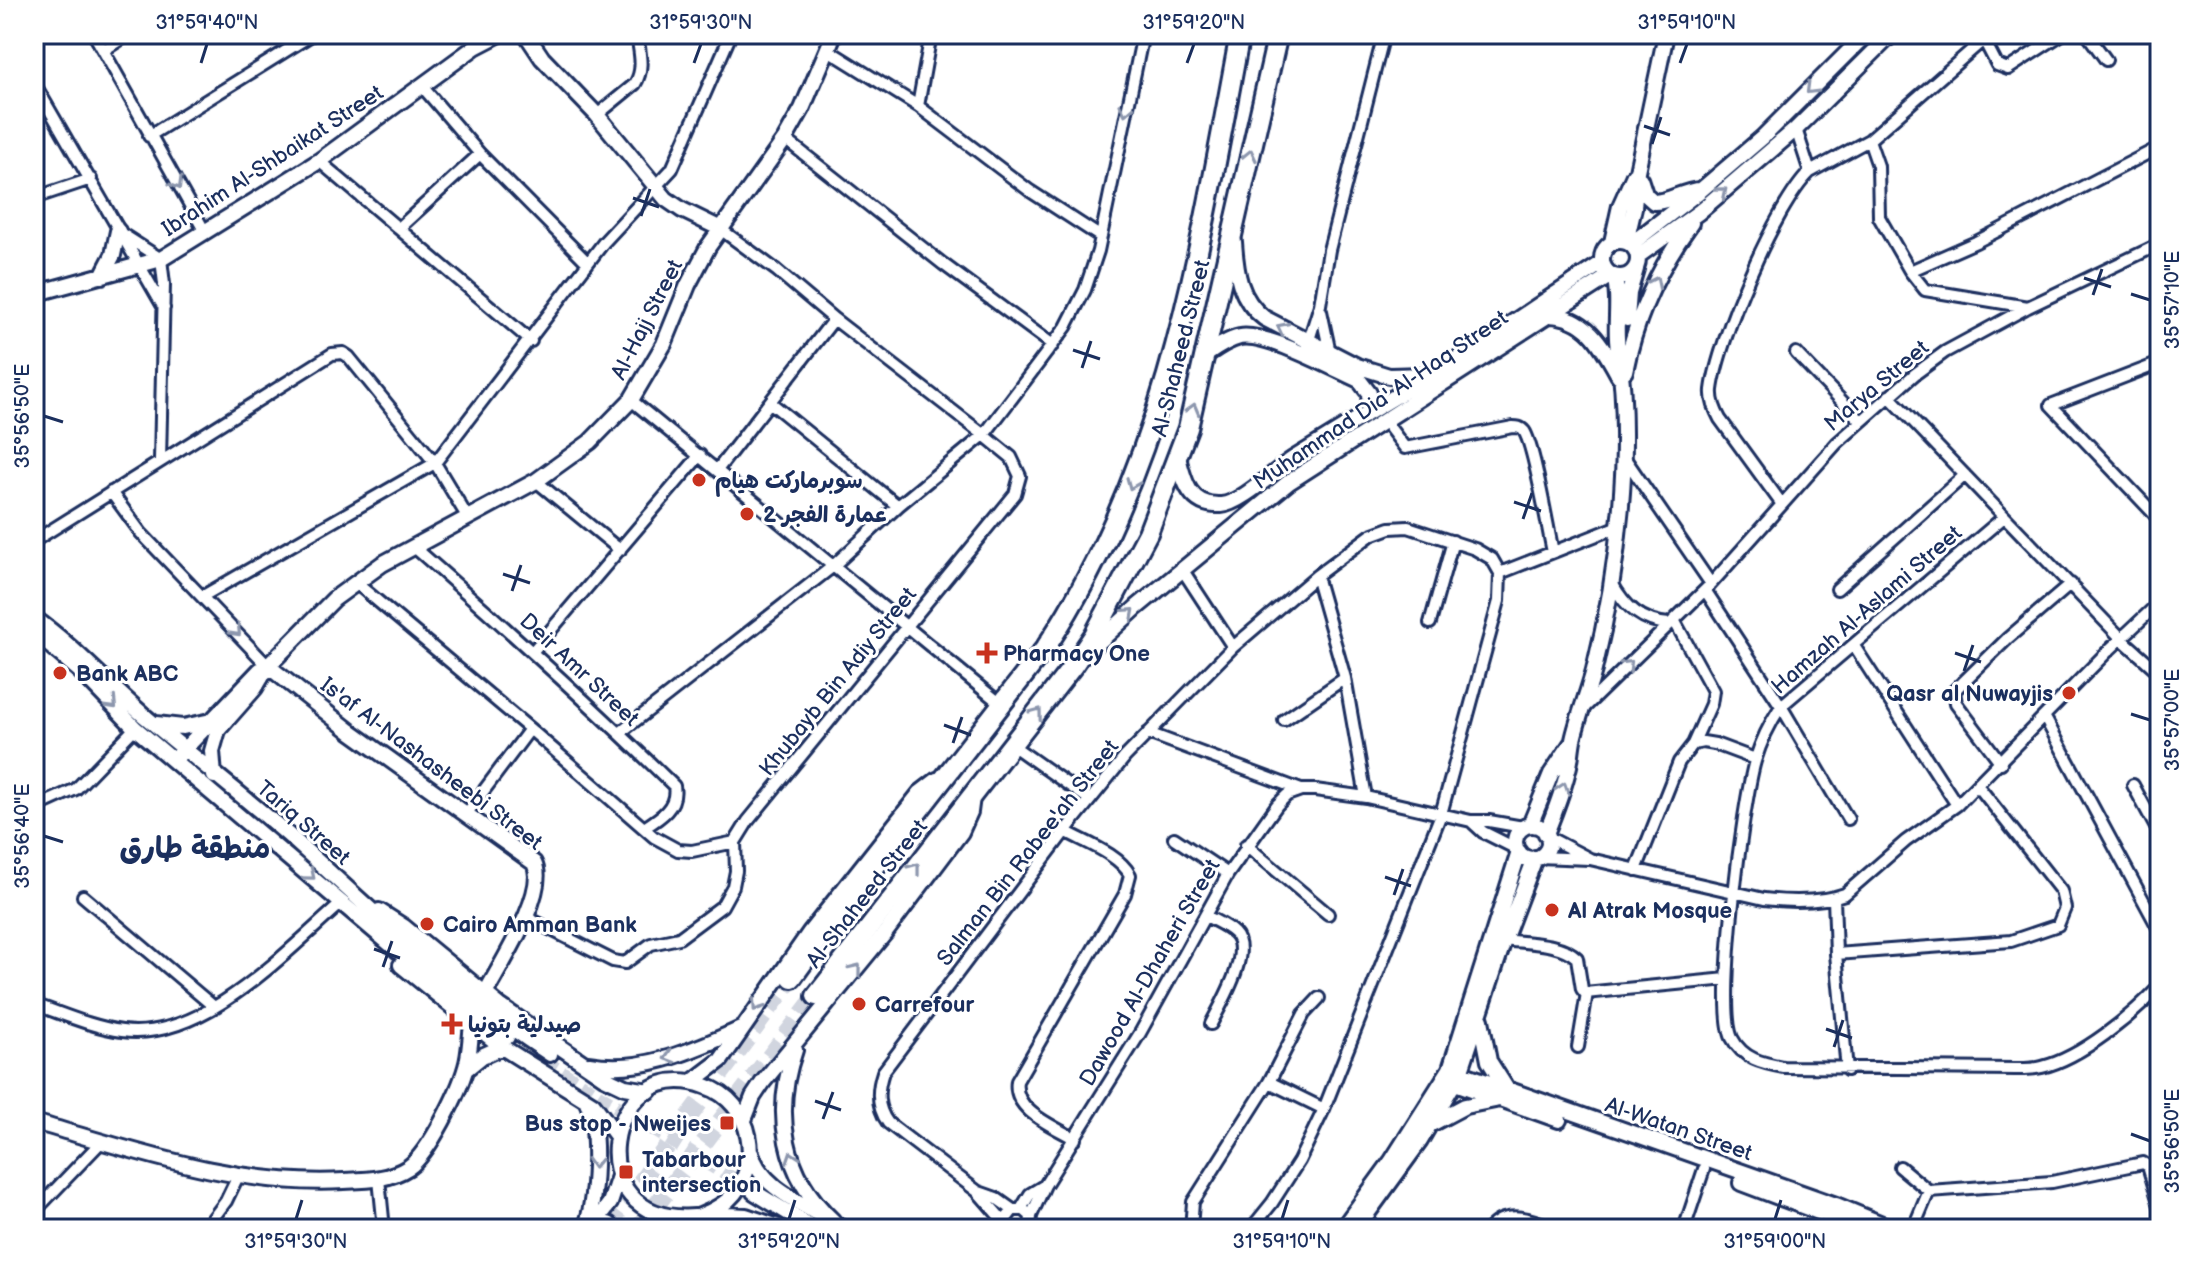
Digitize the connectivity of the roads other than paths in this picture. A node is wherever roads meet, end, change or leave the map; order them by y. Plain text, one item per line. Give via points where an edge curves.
1 (94, 34) edge
2 (129, 34) edge
3 (313, 34) edge
4 (489, 34) edge
5 (500, 34) edge
6 (526, 34) edge
7 (536, 34) edge
8 (637, 34) edge
9 (731, 34) edge
10 (834, 34) edge
11 (931, 34) edge
12 (1143, 34) edge
13 (1240, 34) edge
14 (1278, 34) edge
15 (1384, 34) edge
16 (1666, 34) edge
17 (1866, 34) edge
18 (1892, 34) edge
19 (2062, 34) edge
20 (2087, 34) edge
21 (1987, 37) edge
22 (475, 47) junction
23 (104, 50) junction
24 (828, 50) junction
25 (2106, 60) dead end
26 (551, 65) junction
27 (34, 83) edge
28 (421, 85) junction
29 (918, 106) junction
30 (597, 115) junction
31 (1796, 129) junction
32 (149, 136) junction
33 (785, 139) junction
34 (1869, 140) junction
35 (2160, 147) edge
36 (480, 154) junction
37 (319, 161) junction
38 (1637, 171) junction
39 (1810, 172) junction
40 (91, 179) junction
41 (655, 186) junction
42 (1701, 190) junction
43 (34, 198) edge
44 (1699, 212) junction
45 (399, 228) junction
46 (719, 228) junction
47 (118, 231) junction
48 (1233, 231) junction
49 (205, 232) junction
50 (1101, 237) junction
51 (2160, 244) edge
52 (1629, 250) junction
53 (161, 259) junction
54 (588, 263) junction
55 (138, 266) junction
56 (1910, 271) junction
57 (1609, 272) junction
58 (102, 276) junction
59 (34, 294) edge
60 (1320, 305) junction
61 (2028, 307) junction
62 (164, 308) junction
63 (1544, 309) junction
64 (834, 319) junction
65 (531, 341) junction
66 (1053, 345) junction
67 (1306, 348) junction
68 (1330, 353) junction
69 (1796, 353) dead end
70 (1206, 355) junction
71 (1621, 359) junction
72 (2160, 363) edge
73 (1433, 374) junction
74 (1623, 383) junction
75 (1889, 396) junction
76 (631, 400) junction
77 (771, 403) junction
78 (1370, 410) junction
79 (1384, 420) junction
80 (1860, 420) junction
81 (984, 435) junction
82 (700, 455) junction
83 (1623, 455) junction
84 (1178, 457) junction
85 (160, 460) junction
86 (435, 463) junction
87 (1280, 468) junction
88 (718, 469) junction
89 (1965, 475) junction
90 (536, 481) junction
91 (1289, 482) junction
92 (111, 492) junction
93 (1781, 503) junction
94 (898, 506) junction
95 (2004, 517) junction
96 (468, 518) junction
97 (2160, 520) edge
98 (1617, 527) junction
99 (34, 541) edge
100 (1453, 541) junction
101 (413, 546) junction
102 (620, 550) junction
103 (1553, 552) junction
104 (832, 567) junction
105 (1182, 569) junction
106 (1500, 573) junction
107 (1316, 576) junction
108 (1611, 581) junction
109 (355, 582) junction
110 (2071, 584) junction
111 (1708, 587) junction
112 (1837, 589) dead end
113 (203, 596) junction
114 (2160, 602) edge
115 (34, 618) edge
116 (1671, 622) junction
117 (1430, 623) dead end
118 (906, 628) junction
119 (34, 632) edge
120 (2123, 640) junction
121 (1854, 646) junction
122 (1233, 647) junction
123 (533, 651) junction
124 (268, 666) junction
125 (1073, 666) junction
126 (2160, 673) edge
127 (1345, 678) junction
128 (1002, 705) junction
129 (1781, 706) junction
130 (1583, 710) junction
131 (2045, 718) junction
132 (1284, 720) dead end
133 (211, 721) junction
134 (154, 724) junction
135 (135, 728) junction
136 (530, 729) junction
137 (621, 732) junction
138 (1148, 733) junction
139 (1573, 740) junction
140 (1693, 744) junction
141 (1012, 745) junction
142 (179, 756) junction
143 (1755, 759) junction
144 (2001, 763) junction
145 (948, 775) junction
146 (214, 776) junction
147 (2133, 785) dead end
148 (1978, 786) junction
149 (1301, 790) junction
150 (972, 797) junction
151 (1366, 797) junction
152 (1090, 800) junction
153 (1957, 805) junction
154 (34, 808) edge
155 (467, 813) junction
156 (1441, 814) junction
157 (1848, 819) dead end
158 (1471, 821) junction
159 (1527, 826) junction
160 (644, 828) junction
161 (1065, 831) junction
162 (1547, 835) junction
163 (2160, 835) edge
164 (1174, 838) dead end
165 (735, 842) junction
166 (1246, 845) junction
167 (1518, 850) junction
168 (1536, 857) junction
169 (1590, 859) junction
170 (1636, 870) junction
171 (1228, 874) junction
172 (1735, 892) junction
173 (83, 896) dead end
174 (1834, 898) junction
175 (343, 902) junction
176 (365, 914) junction
177 (1328, 914) dead end
178 (1206, 916) junction
179 (526, 917) junction
180 (2160, 931) edge
181 (1504, 940) junction
182 (1836, 954) junction
183 (792, 978) tunnel mouth
184 (1727, 979) junction
185 (2160, 986) edge
186 (1587, 993) junction
187 (485, 994) junction
188 (816, 996) tunnel mouth
189 (1319, 998) dead end
190 (34, 1004) edge
191 (213, 1006) junction
192 (1481, 1015) junction
193 (1211, 1024) dead end
194 (472, 1025) junction
195 (742, 1029) junction
196 (799, 1040) junction
197 (502, 1047) junction
198 (1578, 1047) dead end
199 (547, 1058) tunnel mouth
200 (583, 1062) junction
201 (466, 1069) junction
202 (1847, 1070) junction
203 (596, 1072) junction
204 (1452, 1076) junction
205 (692, 1082) junction
206 (1269, 1082) junction
207 (649, 1091) junction
208 (1503, 1095) junction
209 (581, 1096) junction
210 (1324, 1109) junction
211 (744, 1120) junction
212 (34, 1122) edge
213 (1430, 1125) junction
214 (616, 1135) junction
215 (1075, 1139) junction
216 (102, 1141) junction
217 (751, 1153) junction
218 (1900, 1167) dead end
219 (1704, 1169) junction
220 (238, 1176) junction
221 (619, 1176) junction
222 (379, 1179) junction
223 (1045, 1185) junction
224 (977, 1191) junction
225 (1929, 1191) junction
226 (2160, 1206) edge
227 (1017, 1209) junction
228 (34, 1212) edge
229 (701, 1215) junction
230 (1838, 1218) edge
231 (1032, 1225) edge
232 (835, 1226) edge
233 (1006, 1226) edge
234 (598, 1228) edge
235 (205, 1229) edge
236 (384, 1229) edge
237 (668, 1229) edge
238 (784, 1229) edge
239 (815, 1229) edge
240 (1191, 1229) edge
241 (1251, 1229) edge
242 (1342, 1229) edge
243 (1356, 1229) edge
244 (1489, 1229) edge
245 (1557, 1229) edge
246 (1684, 1229) edge
247 (1864, 1229) edge
248 (1894, 1229) edge
249 (1913, 1229) edge

1 - 23 street
2 - 23 street
3 - 32 street
4 - 22 street, Ibrahim Al-Shbaikat Street
5 - 22 street, Ibrahim Al-Shbaikat Street
6 - 26 street
7 - 26 street
8 - 30 street via 639,78
9 - 41 street via 679,157
10 - 24 street, Al-Hajj Street
11 - 29 street
12 -> 50 street
13 -> 128 highway, Al-Shaheed Street via 1179,329 1143,455 1120,514 1065,618
48 -> 14 highway, Al-Shaheed Street
15 - 60 street
16 - 38 street
17 -> 42 street via 1763,137
18 - 31 street
19 - 21 street via 2008,69 1997,65
20 - 25 street
21 - 34 street
22 - 28 street, Ibrahim Al-Shbaikat Street
23 - 32 street
24 - 29 street
24 - 33 street, Al-Hajj Street
26 - 30 street
27 - 40 street
28 - 36 street
28 - 37 street, Ibrahim Al-Shbaikat Street
29 - 50 street
30 - 41 street
31 - 39 street
44 -> 31 street
32 -> 49 street
33 - 46 street, Al-Hajj Street
33 - 66 street
34 - 39 street
34 - 56 street via 1878,166 1879,217
35 - 56 street
36 - 45 street
36 - 54 street
37 - 45 street
37 - 49 street, Ibrahim Al-Shbaikat Street
38 - 42 street via 1645,194 1654,202
38 - 52 street via 1620,206
39 - 93 street via 1788,198 1762,251 1712,392 1720,419
40 - 43 street
40 - 47 street
41 - 46 street via 682,210
41 - 54 street
42 - 52 street
44 - 52 street
74 -> 44 street via 1629,349 1651,291
45 - 65 street
46 - 64 street, Khubayb Bin Adiy Street
46 - 76 street, Al-Hajj Street
47 - 53 street
47 - 55 street
47 - 58 street
67 -> 48 street via 1248,302 1238,278
48 - 70 highway, Al-Shaheed Street
49 - 53 street, Ibrahim Al-Shbaikat Street
50 - 66 street via 1085,290
51 - 61 street, Marya Street
52 - 57 street, Muhammad Dia' Al-Haq Street via 1629,275
52 - 57 street via 1602,253
52 - 71 street
53 - 55 street, Ibrahim Al-Shbaikat Street
53 - 62 street
54 - 65 street
55 - 58 street, Ibrahim Al-Shbaikat Street
55 - 62 street
56 - 61 street via 1925,290
57 - 63 street, Muhammad Dia' Al-Haq Street
57 - 71 street via 1618,296
58 - 59 street, Ibrahim Al-Shbaikat Street
60 - 67 street
60 - 68 street
61 - 75 street, Marya Street via 1945,352
62 - 85 street
63 - 73 street, Muhammad Dia' Al-Haq Street
63 - 74 street via 1590,331
63 - 79 street, Muhammad Dia' Al-Haq Street
64 - 77 street
64 - 81 street, Khubayb Bin Adiy Street
65 - 86 street
66 - 81 street
67 - 68 street
67 - 70 street via 1251,336 1229,340
67 - 78 street via 1366,385
68 - 73 street via 1389,376
69 - 80 street
84 -> 70 highway, Al-Shaheed Street
71 - 74 street
72 - 97 street via 2051,405
73 - 78 street, Muhammad Dia' Al-Haq Street
74 - 83 street
75 - 80 street, Marya Street
75 - 89 street
76 - 82 street
76 - 90 street, Al-Hajj Street via 590,442
77 - 88 street
77 - 94 street
78 - 87 street, Muhammad Dia' Al-Haq Street
79 - 91 street, Muhammad Dia' Al-Haq Street
79 - 103 street via 1405,448 1513,427 1524,431
80 - 93 street, Marya Street
81 - 94 street
81 - 118 street, Khubayb Bin Adiy Street via 1011,457 1019,485
82 - 88 street
82 - 102 street
83 - 98 street
83 - 111 street
84 - 87 street, Muhammad Dia' Al-Haq Street via 1190,493 1219,506 1230,504
84 - 125 highway, Al-Shaheed Street via 1148,533
85 - 86 street via 332,354 343,353
85 - 92 street
86 - 96 street
86 - 113 street
87 - 91 street
88 - 104 street
89 - 95 street
89 - 112 street
90 - 96 street, Al-Hajj Street
90 - 102 street
91 - 105 street, Muhammad Dia' Al-Haq Street
92 - 99 street
92 - 113 street via 141,533
93 - 111 street, Marya Street
94 - 104 street
95 - 110 street
95 - 121 street, Hamzah Al-Aslami Street
96 - 101 street, Al-Hajj Street
98 - 103 street
98 - 108 street
100 - 106 street via 1492,559
100 - 107 street via 1408,527 1390,528 1371,535
100 - 117 street
101 - 109 street, Al-Hajj Street
101 - 123 street, Deir Amr Street
102 - 123 street
103 - 106 street
104 - 118 street
104 - 137 street
105 - 122 street
125 -> 105 street, Muhammad Dia' Al-Haq Street
106 - 156 street via 1496,615
107 - 122 street
107 - 127 street
108 - 116 street via 1632,610 1649,621
108 - 130 street
109 - 124 street, Al-Hajj Street
109 - 136 street
110 - 120 street
110 - 144 street via 1954,691 1956,703
111 - 116 street, Marya Street
111 - 129 street
113 -> 124 street
114 - 120 street
115 - 134 street, Tariq Street
130 -> 116 street, Marya Street
116 - 140 street via 1713,691
118 - 128 street
118 - 165 street, Khubayb Bin Adiy Street
119 -> 135 street, Tariq Street
120 - 126 street
120 - 131 street
121 - 129 street, Hamzah Al-Aslami Street
121 - 153 street
122 - 138 street
123 - 137 street, Deir Amr Street
124 - 133 street, Al-Hajj Street
124 - 146 street, Al-Hajj Street via 218,730 212,751
124 - 155 street, Is'af Al-Nashasheebi Street
141 -> 125 highway, Al-Shaheed Street
127 - 132 street
127 - 151 street
128 - 145 highway, Al-Shaheed Street
129 - 143 street, Hamzah Al-Aslami Street
129 - 157 street
130 - 139 street
131 - 144 street
131 - 180 street
133 - 134 street via 183,727
133 - 142 street, Al-Hajj Street
134 - 142 street, Tariq Street
135 - 142 street, Tariq Street
135 - 154 street via 76,789
136 - 155 street
136 - 160 street
137 - 160 street, Deir Amr Street via 676,791 672,806
138 - 149 street, Salman Bin Rabee'ah Street
138 - 152 street, Salman Bin Rabee'ah Street
139 - 159 street
162 -> 139 street
140 - 143 street via 1715,744
140 - 170 street via 1679,762
141 - 150 highway, Al-Shaheed Street
141 - 152 street
142 - 146 street, Tariq Street
142 -> 175 street, Tariq Street
143 - 172 street, Hamzah Al-Aslami Street
144 - 148 street
145 - 183 highway, Al-Shaheed Street
145 -> 195 street via 920,793 810,932
146 - 176 street, Tariq Street via 290,837
147 - 163 street
148 - 153 street
148 - 182 street via 2061,891 2065,908 2058,925 2011,941
149 - 151 street, Salman Bin Rabee'ah Street
149 - 166 street, Dawood Al-Dhaheri Street via 1277,805
188 -> 150 highway, Al-Shaheed Street
196 -> 150 street via 961,832
151 - 156 street, Salman Bin Rabee'ah Street
152 - 161 street, Salman Bin Rabee'ah Street
153 - 174 street via 1906,841 1856,887
155 - 179 street, Is'af Al-Nashasheebi Street via 538,870
156 - 158 street, Salman Bin Rabee'ah Street
156 - 210 street
158 - 159 street
158 - 167 street
159 - 162 street via 1537,825
159 - 167 street via 1516,837
160 - 165 street via 678,850
161 - 215 street via 1117,860 1130,875 1125,894 1017,1081 1015,1091 1022,1104
161 - 224 street, Salman Bin Rabee'ah Street via 883,1072 878,1086 881,1113 888,1123
162 - 168 street via 1545,851
162 - 169 street
164 - 171 street
165 - 179 street via 733,886 722,906 679,938 651,944 625,963
166 - 171 street, Dawood Al-Dhaheri Street
166 - 177 street
167 - 168 street
167 - 204 street
168 - 169 street
168 - 181 street
169 - 170 street
170 - 172 street
171 - 178 street, Dawood Al-Dhaheri Street
172 - 174 street via 1788,901
172 - 184 street, Hamzah Al-Aslami Street
173 - 191 street
174 - 182 street
175 - 176 street, Tariq Street
175 - 191 street via 248,984
176 - 187 street via 393,918
176 - 194 street via 368,931 383,949
176 - 199 street, Tariq Street
178 - 193 street via 1233,932 1241,948
178 - 215 street, Dawood Al-Dhaheri Street
179 - 187 street, Is'af Al-Nashasheebi Street
181 - 186 street via 1574,954 1582,991
181 - 192 street
182 - 202 street
184 - 186 street
184 - 202 street, Hamzah Al-Aslami Street via 1728,1029 1743,1053 1759,1063 1783,1067
185 - 202 street, Hamzah Al-Aslami Street via 2107,1032 2042,1067
186 - 198 street
187 - 200 street
189 - 206 street via 1304,1014
190 - 191 street via 124,1032 171,1027
192 - 204 street
192 - 208 street via 1489,1061
194 - 197 street
194 - 201 street
195 -> 200 street via 645,1064 612,1067
195 - 205 street via 721,1060
196 - 211 street via 756,1091
232 -> 196 street via 816,1206 788,1149 785,1085
197 - 201 street
197 - 209 street
200 - 203 street
201 - 222 street via 419,1158
203 - 207 street via 621,1086
203 - 209 street via 594,1089
204 - 208 street, Al-Watan Street
204 - 213 street
204 - 242 street
205 - 207 street
205 - 211 street via 723,1095
206 - 210 street
206 - 240 street via 1193,1202
207 - 214 street via 628,1109
208 - 213 street via 1465,1106
208 - 219 street, Al-Watan Street
208 - 230 street, Al-Watan Street
209 - 214 street
209 -> 234 street via 592,1115 592,1207
210 - 241 street via 1299,1161
211 - 217 street
212 - 216 street
213 - 243 street
214 - 221 street
215 - 223 street, Dawood Al-Dhaheri Street
216 - 220 street
216 - 228 street
217 - 229 street via 737,1190
217 - 232 street via 766,1180
218 - 225 street
219 - 230 street, Al-Watan Street
219 - 246 street
220 - 222 street
220 - 235 street
221 - 229 street via 644,1206 669,1217
221 - 234 street
222 - 236 street
223 - 227 street, Dawood Al-Dhaheri Street
223 - 231 street, Dawood Al-Dhaheri Street
224 - 227 street, Salman Bin Rabee'ah Street
224 - 233 street, Salman Bin Rabee'ah Street
225 - 226 street via 2052,1182 2143,1163
225 - 249 street
227 - 231 street, Salman Bin Rabee'ah Street
227 - 233 street, Dawood Al-Dhaheri Street via 1007,1215
229 - 237 street
229 - 238 street via 746,1216
230 - 247 street, Al-Watan Street
230 - 248 street, Al-Watan Street
232 - 239 street via 756,1188
244 - 245 street via 1499,1219 1523,1217

